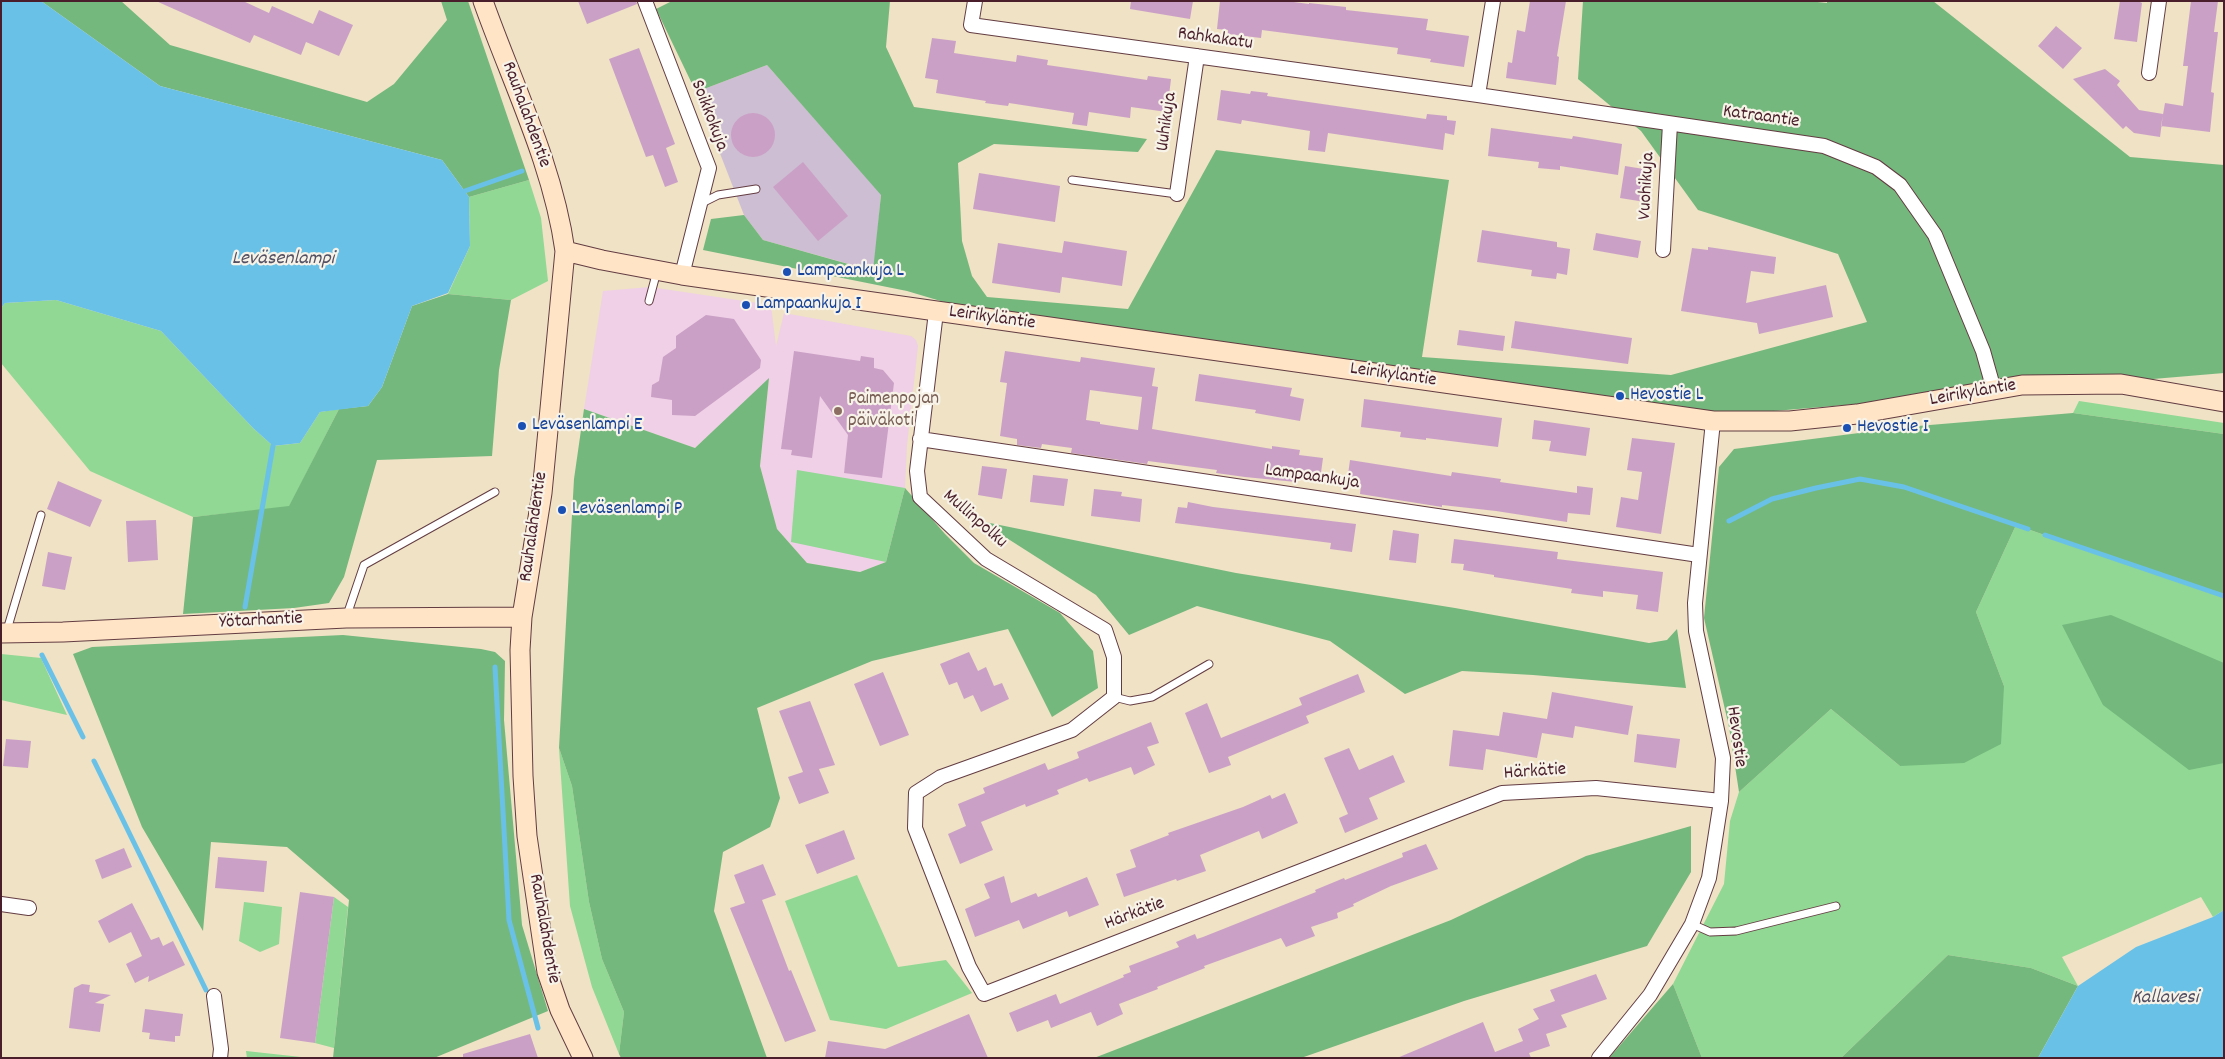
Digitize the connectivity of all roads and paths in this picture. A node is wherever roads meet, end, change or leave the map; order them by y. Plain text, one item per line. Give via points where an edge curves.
1 (483, 1) edge
2 (645, 1) edge
3 (975, 1) edge
4 (1493, 1) edge
5 (2159, 1) edge
6 (1197, 56) junction
7 (2149, 73) dead end
8 (1478, 96) junction
9 (1670, 124) junction
10 (1072, 180) dead end
11 (756, 189) dead end
12 (1177, 194) joint
13 (700, 204) junction
14 (1663, 250) dead end
15 (565, 251) junction
16 (657, 270) junction
17 (682, 275) junction
18 (649, 301) dead end
19 (936, 312) junction
20 (1994, 390) junction
21 (2224, 402) edge
22 (1713, 421) junction
23 (920, 440) junction
24 (495, 492) dead end
25 (41, 516) dead end
26 (1699, 555) junction
27 (522, 617) junction
28 (346, 618) junction
29 (4, 633) edge
30 (1209, 664) dead end
31 (1114, 697) junction
32 (1721, 801) junction
33 (1, 904) edge
34 (1836, 906) dead end
35 (29, 908) dead end
36 (1692, 924) junction
37 (214, 996) dead end
38 (220, 1058) edge
39 (583, 1058) edge
40 (1599, 1058) edge

1 - 15 street, Rauhalahdentie via 540,150 561,222
2 - 13 street, Soikkokuja via 709,168
3 - 6 street, Rahkakatu via 970,25
4 - 8 street
5 - 7 street
6 - 8 street, Rahkakatu
6 - 12 street, Uuhikuja
8 - 9 street, Katraantie
9 - 14 street, Vuohikuja
9 - 20 street, Katraantie via 1824,146 1876,167 1900,185 1935,235 1983,351
10 - 12 lane
11 - 13 lane via 718,195
13 - 17 street, Soikkokuja
15 - 16 street, Leirikyläntie
15 - 27 street, Rauhalahdentie via 542,493
16 - 17 street, Leirikyläntie
16 - 18 lane
17 - 19 street, Leirikyläntie
19 - 22 street, Leirikyläntie
19 - 23 street, Mullinpolku
20 - 21 street, Leirikyläntie via 2022,385 2121,384
20 - 22 street, Leirikyläntie via 1857,414 1790,421
22 - 26 street, Hevostie
23 - 26 street, Lampaankuja
23 - 31 street, Mullinpolku via 917,471 920,497 986,559 1105,630 1114,657
24 - 28 lane via 364,565
25 - 29 lane
26 - 32 street, Hevostie via 1696,631 1723,758
27 - 28 street, Yötarhantie
27 - 39 street, Rauhalahdentie via 523,776 527,836 540,930 552,987
28 - 29 street, Yötarhantie
30 - 31 lane via 1152,696 1130,701
31 - 32 street, Härkätie via 1072,730 941,777 916,793 915,828 969,966 984,994 1502,793 1596,788
32 - 36 street, Hevostie via 1709,878
33 - 35 street
34 - 36 lane via 1736,931 1710,932
36 - 40 street, Hevostie via 1650,995
37 - 38 street

